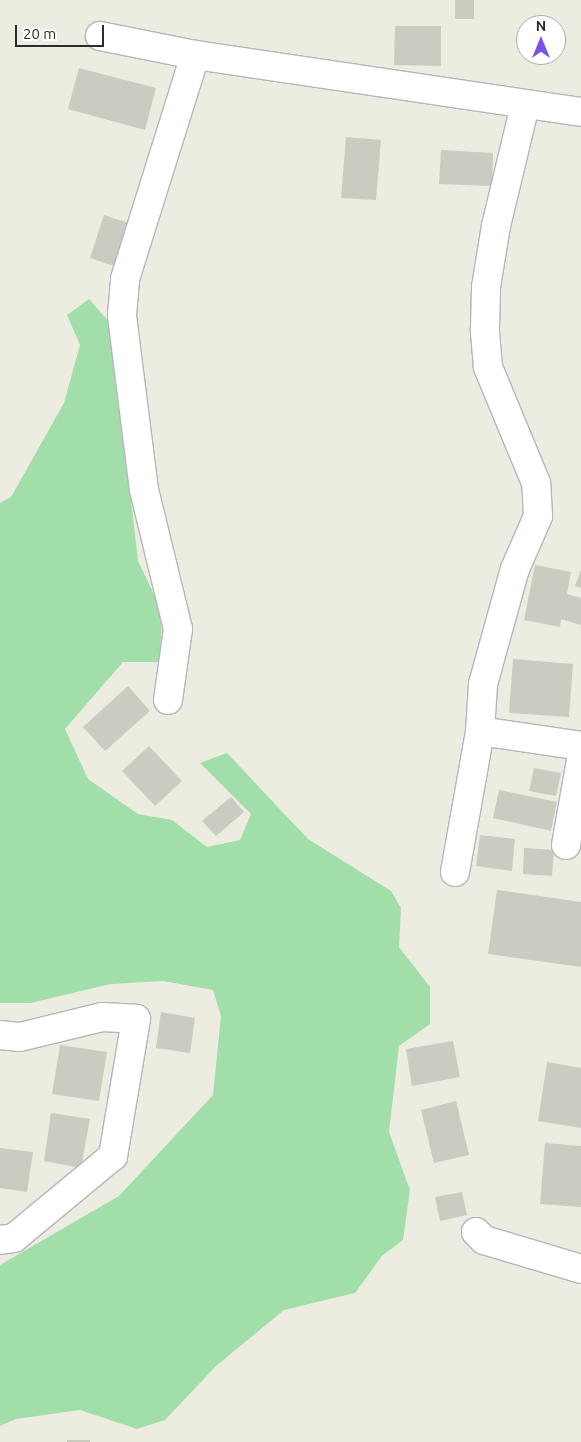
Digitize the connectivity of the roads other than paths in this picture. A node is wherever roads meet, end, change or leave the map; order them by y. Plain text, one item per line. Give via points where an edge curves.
1 (100, 36) dead end
2 (195, 55) junction
3 (524, 105) junction
4 (581, 112) edge
5 (168, 700) dead end
6 (480, 732) junction
7 (581, 746) edge
8 (581, 760) edge
9 (566, 845) dead end
10 (455, 872) dead end
11 (0, 1035) edge
12 (476, 1232) dead end
13 (0, 1240) edge
14 (581, 1269) edge

1 - 2 street
2 - 3 street
2 - 5 street via 125,279 122,315 144,490 178,629
3 - 4 street
3 - 6 street via 496,226 486,287 485,329 488,367 536,483 538,516 515,569 483,684
6 - 7 street
6 - 10 street
8 - 9 street
11 - 13 street via 20,1037 102,1017 136,1019 113,1156 14,1238
12 - 14 street via 484,1240

